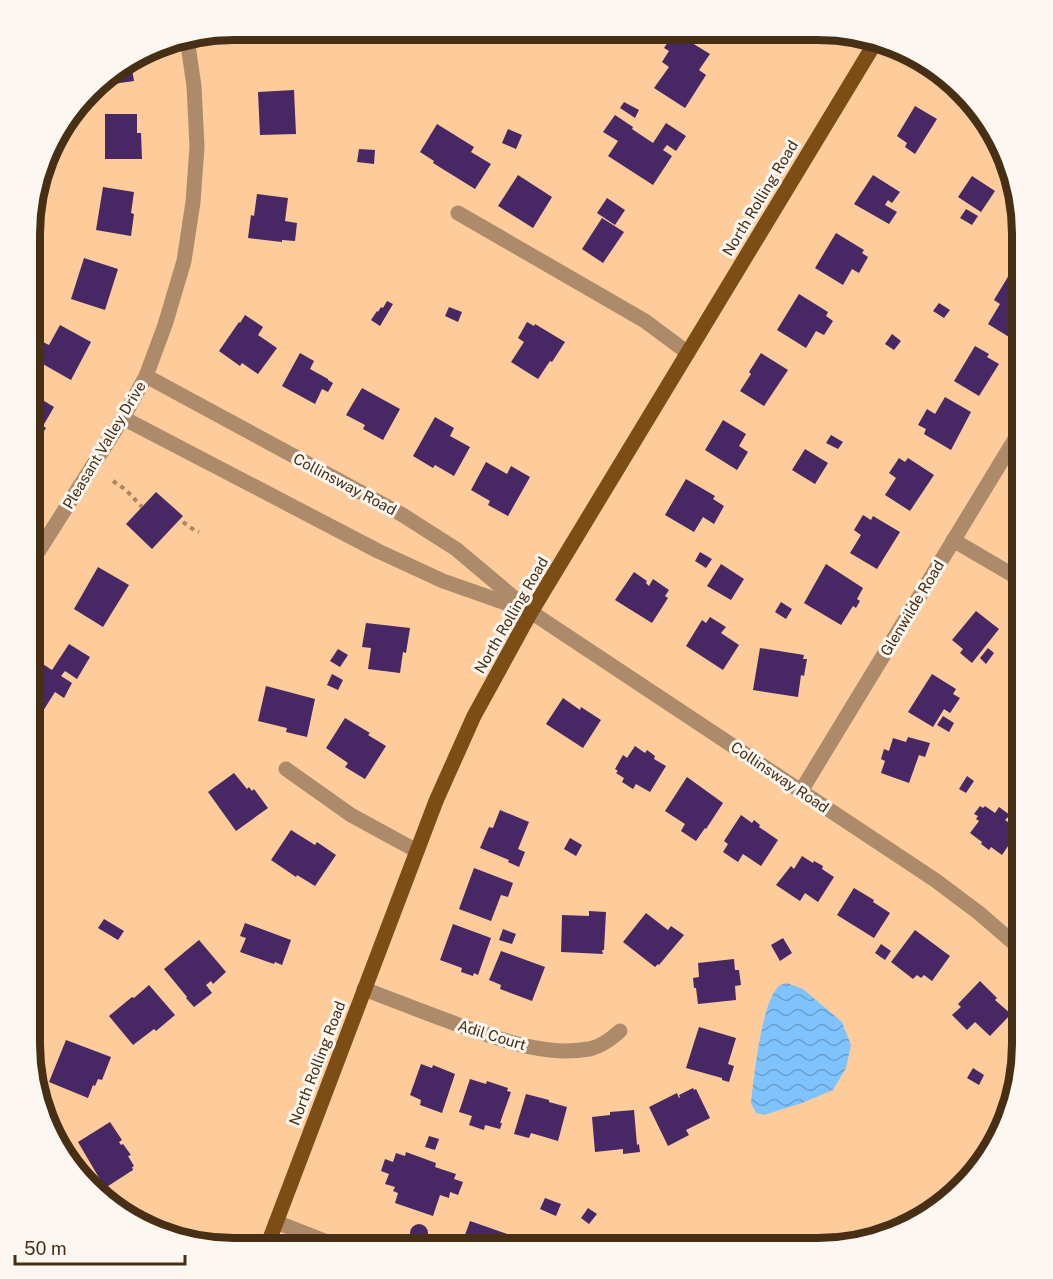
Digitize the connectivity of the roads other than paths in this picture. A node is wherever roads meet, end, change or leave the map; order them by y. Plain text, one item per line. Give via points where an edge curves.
1 (188, 46) edge
2 (872, 48) edge
3 (458, 213) dead end
4 (688, 353) junction
5 (146, 376) junction
6 (123, 418) junction
7 (1012, 444) edge
8 (953, 540) junction
9 (40, 549) edge
10 (1012, 575) edge
11 (531, 612) junction
12 (286, 769) dead end
13 (801, 791) junction
14 (417, 850) junction
15 (1012, 942) edge
16 (364, 989) junction
17 (620, 1031) dead end
18 (276, 1222) junction
19 (270, 1238) edge
20 (317, 1238) edge

1 - 5 street, Pleasant Valley Drive via 197,147 193,202 184,261
2 - 4 main road, North Rolling Road
3 - 4 street via 645,321
4 - 11 main road, North Rolling Road
5 - 6 street, Pleasant Valley Drive
5 - 11 street, Collinsway Road via 401,514 456,549
6 - 9 street, Pleasant Valley Drive
6 - 11 street, Collinsway Road via 378,551 443,581
7 - 8 street, Glenwilde Road
8 - 10 street
8 - 13 street, Glenwilde Road
11 - 13 street, Collinsway Road
11 - 14 main road, North Rolling Road via 474,716
12 - 14 street via 351,815
13 - 15 street, Collinsway Road via 935,880
14 - 16 main road, North Rolling Road
16 - 17 street, Adil Court via 454,1024 543,1049 590,1049
16 - 18 main road, North Rolling Road
18 - 19 main road, North Rolling Road
18 - 20 street

